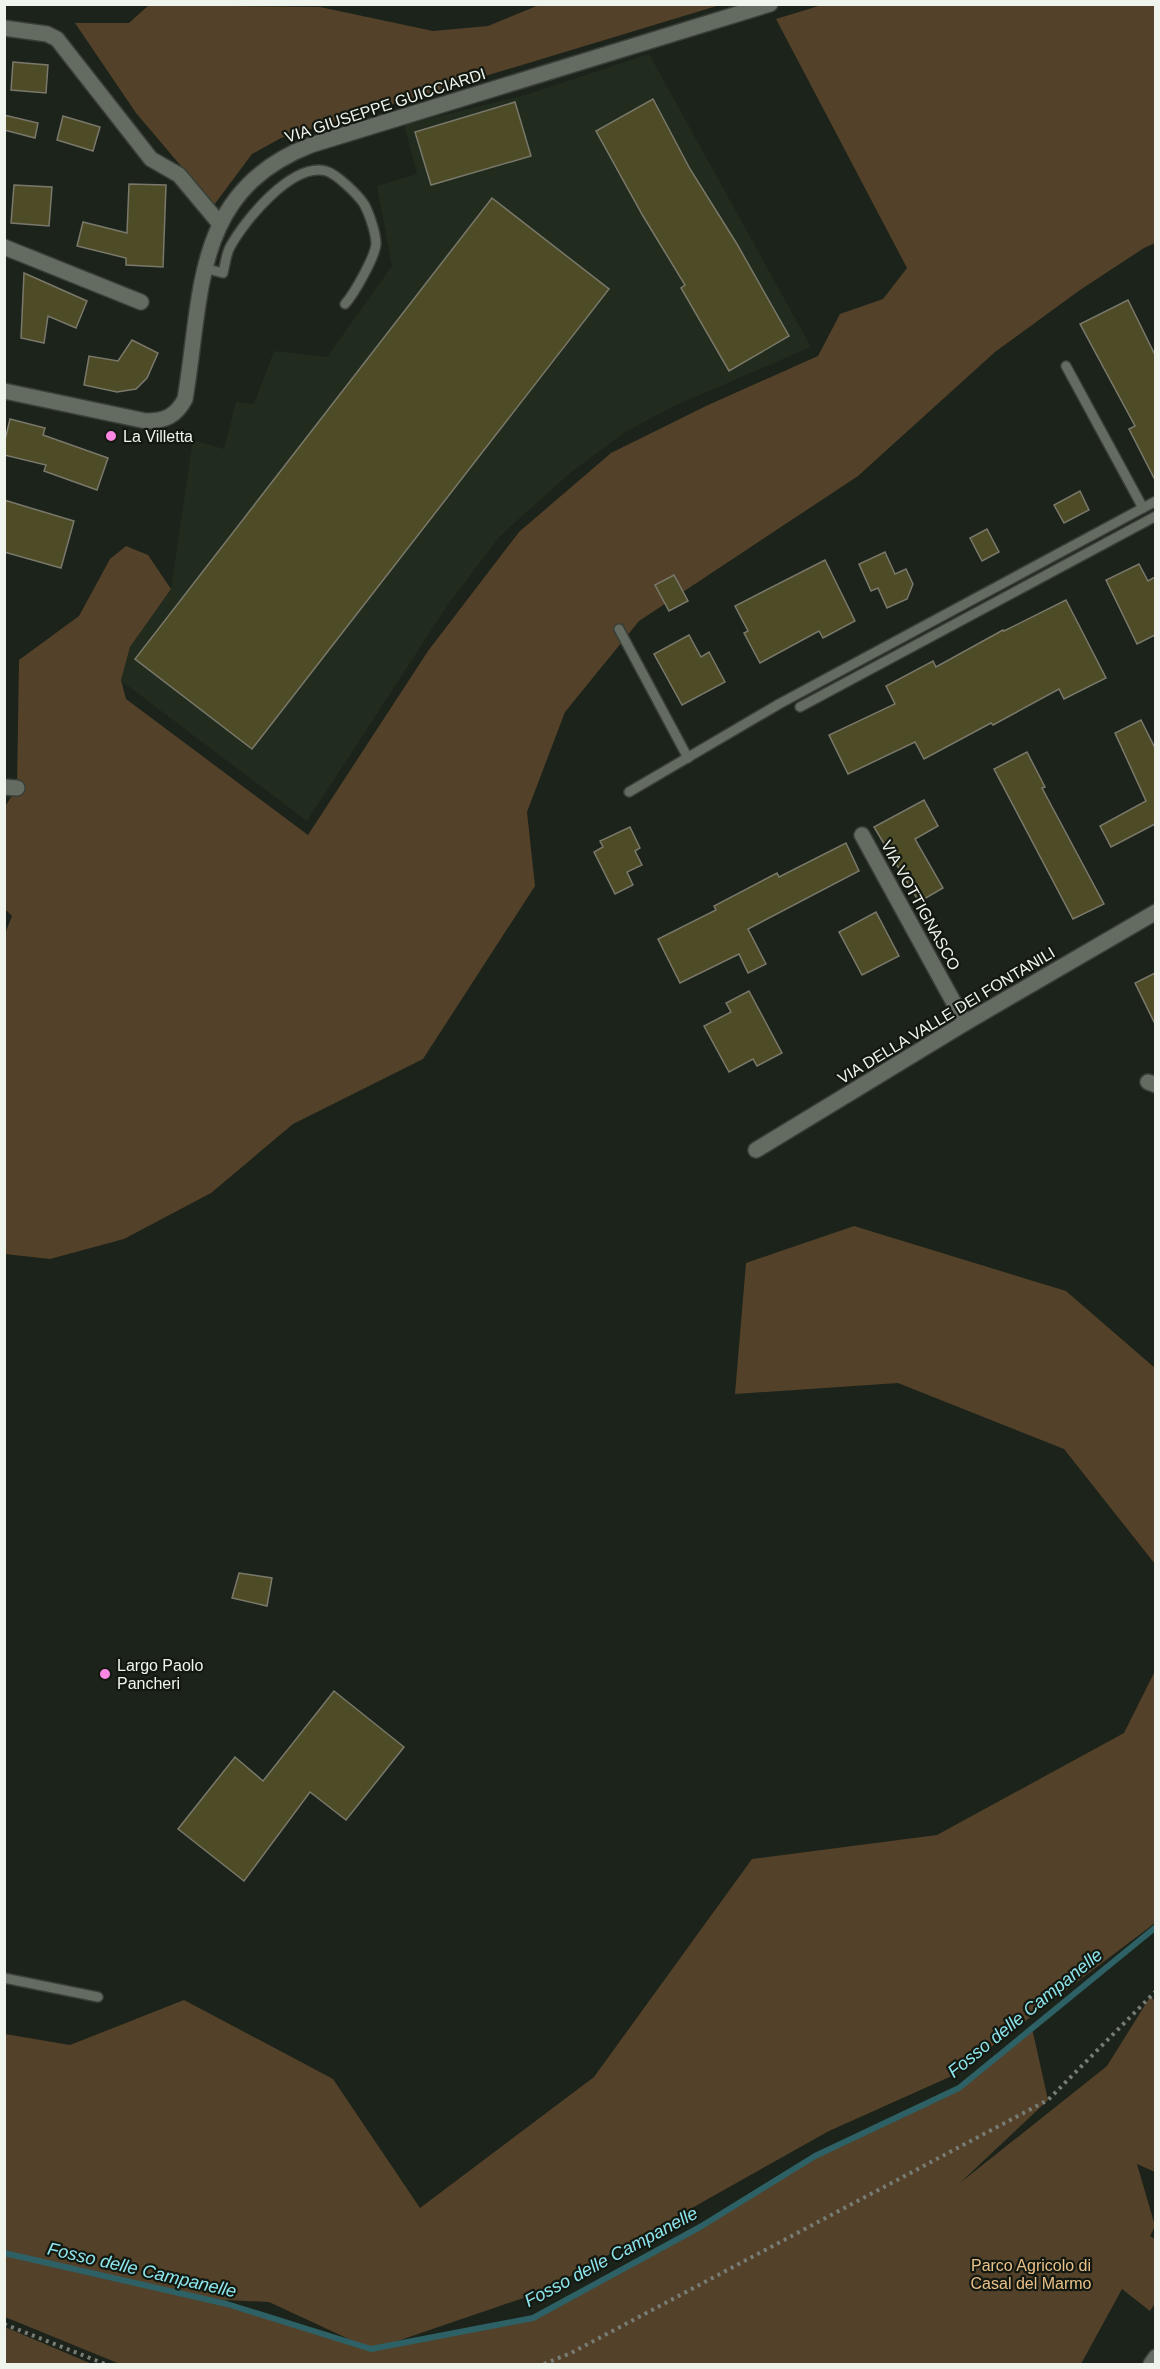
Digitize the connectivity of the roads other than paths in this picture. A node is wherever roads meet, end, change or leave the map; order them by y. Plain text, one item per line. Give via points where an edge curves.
1 (770, 4) edge
2 (4, 28) edge
3 (220, 224) junction
4 (4, 247) edge
5 (204, 268) junction
6 (141, 302) dead end
7 (345, 304) dead end
8 (1066, 366) dead end
9 (4, 391) edge
10 (1155, 501) edge
11 (1143, 508) junction
12 (1155, 516) edge
13 (619, 629) dead end
14 (800, 707) dead end
15 (688, 758) junction
16 (629, 792) dead end
17 (862, 835) dead end
18 (1155, 912) edge
19 (965, 1023) junction
20 (756, 1150) dead end
21 (4, 1978) edge
22 (98, 1997) dead end
23 (1155, 2357) edge
24 (1151, 2364) edge

1 - 3 street, VIA GIUSEPPE GUICCIARDI via 303,148 258,174
2 - 3 street via 57,39 151,159 179,175
3 - 5 street, VIA GIUSEPPE GUICCIARDI
4 - 6 street
5 - 7 lane via 223,273 229,248 253,215 285,182 311,171 326,171 364,204 376,245 356,291
5 - 9 street, VIA GIUSEPPE GUICCIARDI via 185,399 166,419 146,421
8 - 11 lane
10 - 11 lane
11 - 15 lane via 779,704
12 - 14 lane
13 - 15 lane
15 - 16 lane
17 - 19 street, VIA VOTTIGNASCO
18 - 19 street, VIA DELLA VALLE DEI FONTANILI
19 - 20 street, VIA DELLA VALLE DEI FONTANILI
21 - 22 lane
23 - 24 street

